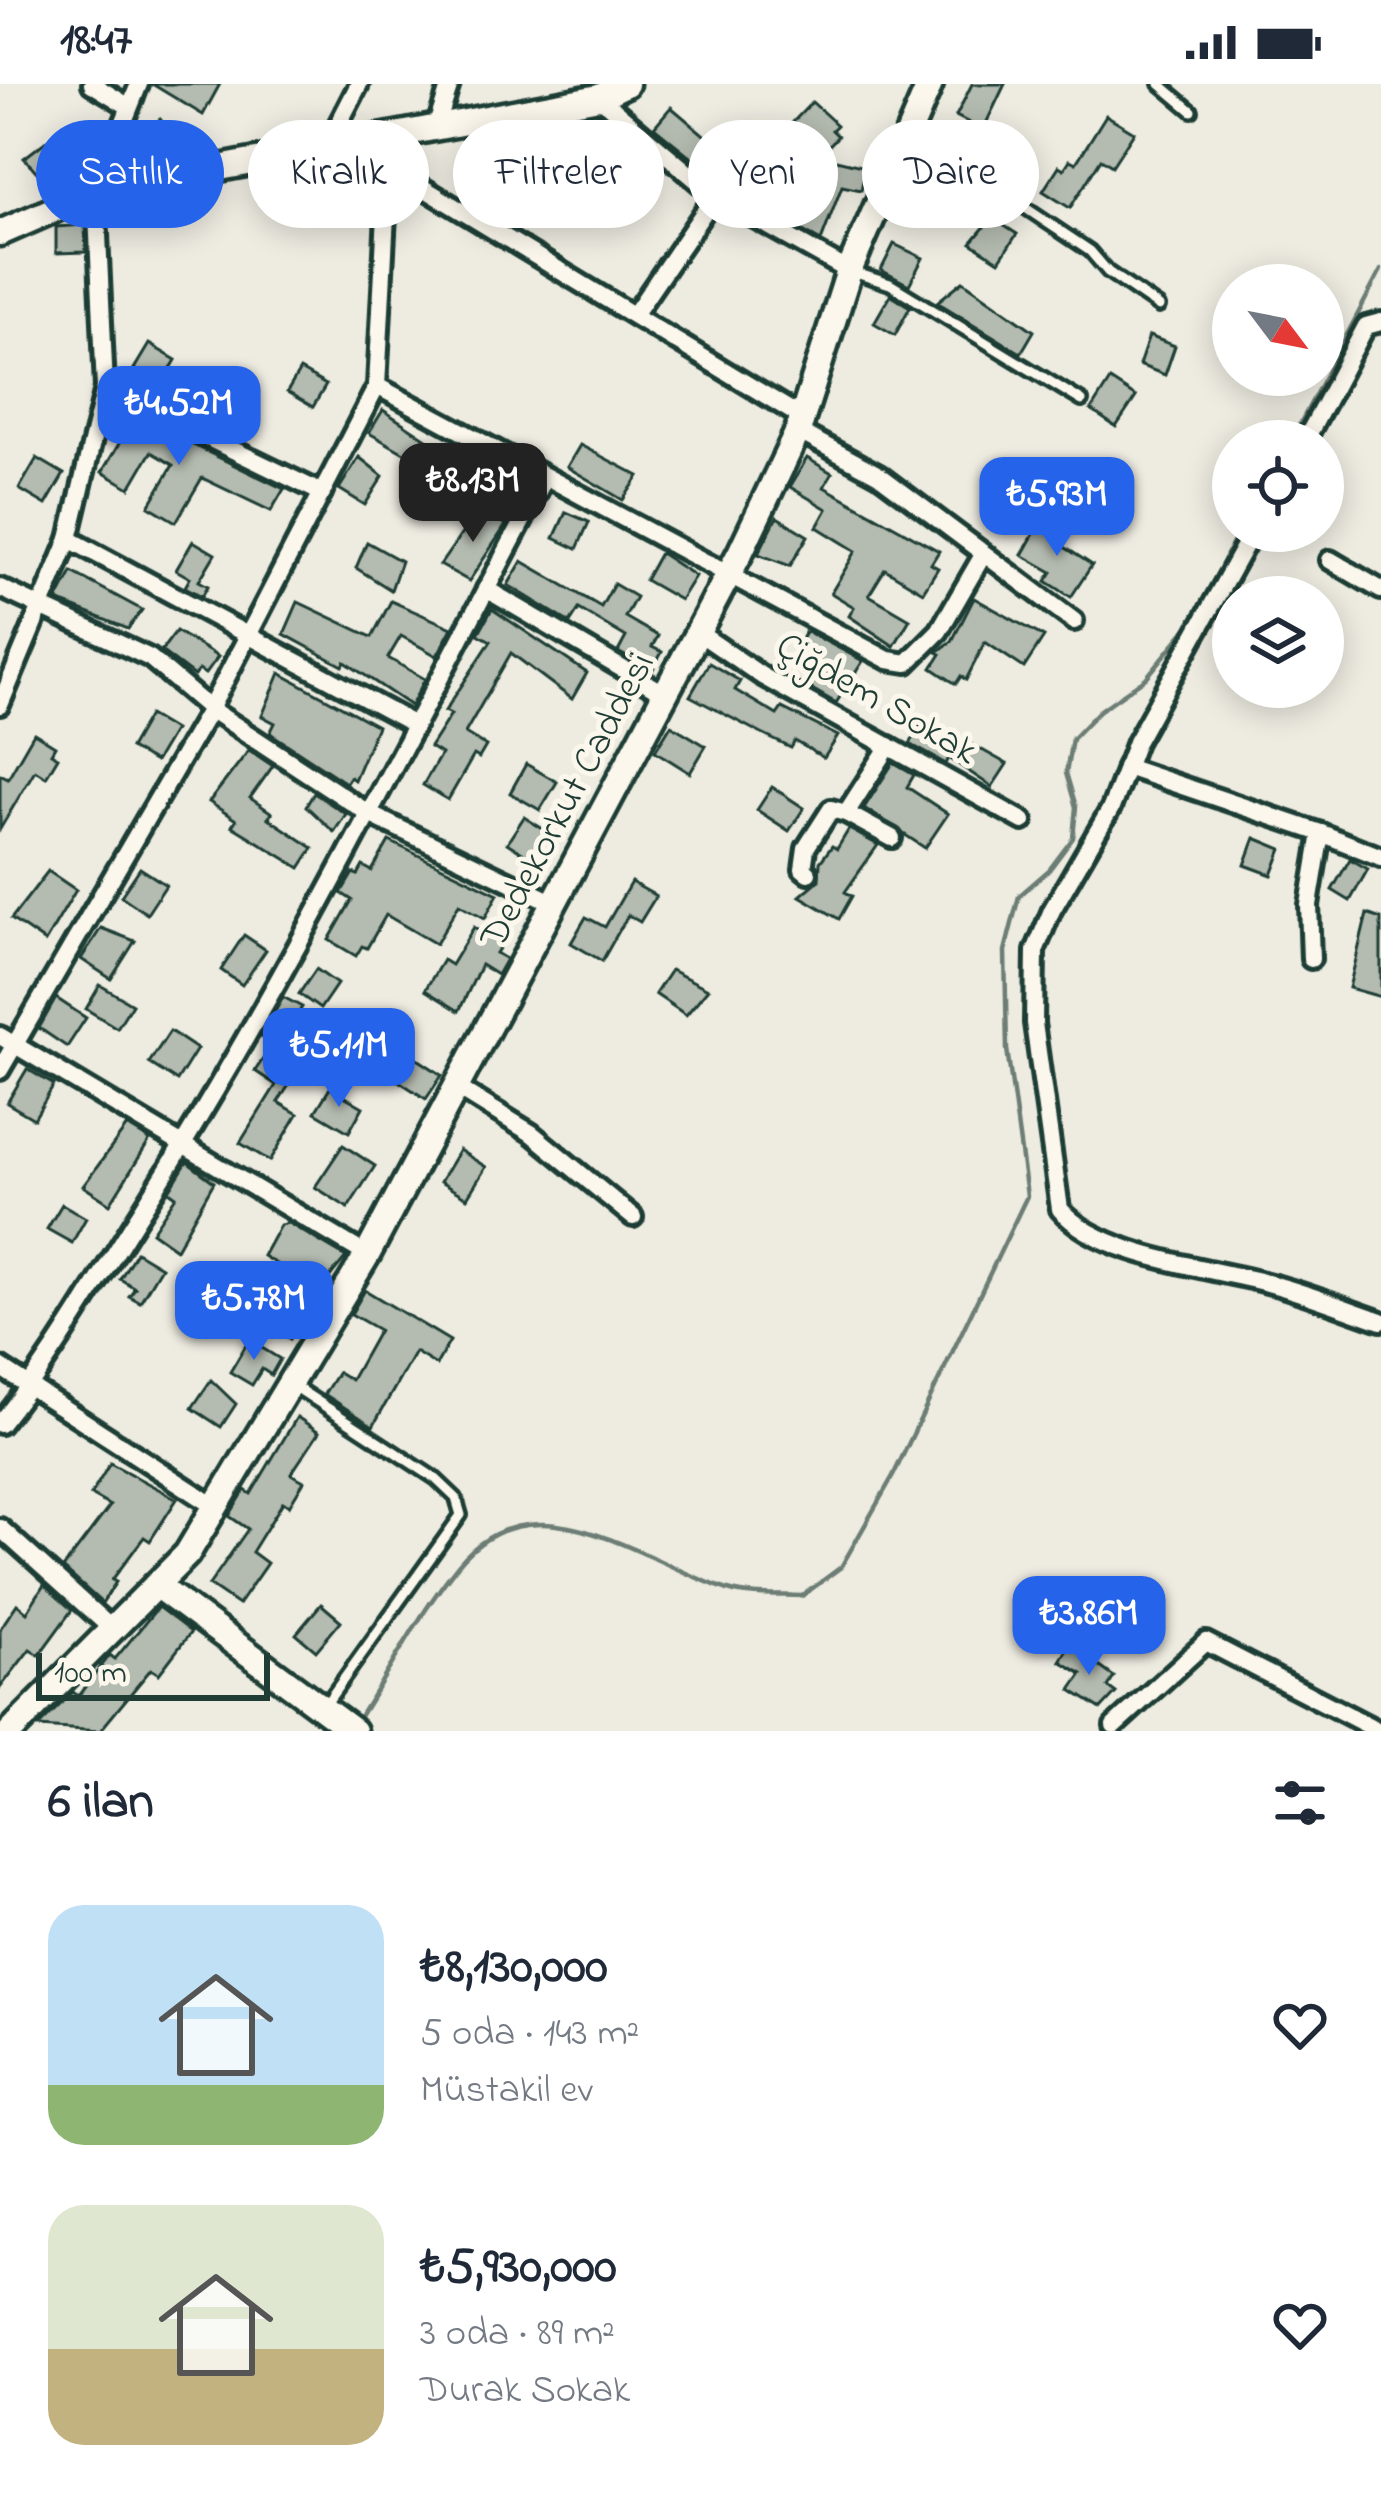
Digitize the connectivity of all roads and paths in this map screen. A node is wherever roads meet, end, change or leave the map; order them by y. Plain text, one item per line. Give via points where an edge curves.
1 (92, 84) edge
2 (139, 84) edge
3 (359, 84) edge
4 (450, 84) edge
5 (626, 84) edge
6 (930, 84) edge
7 (1160, 84) edge
8 (599, 97) junction
9 (128, 106) junction
10 (1192, 111) dead end
11 (123, 120) edge
12 (341, 120) edge
13 (913, 120) edge
14 (436, 128) junction
15 (429, 130) edge
16 (688, 173) edge
17 (429, 190) edge
18 (1039, 216) edge
19 (36, 217) edge
20 (98, 228) edge
21 (385, 228) edge
22 (693, 228) edge
23 (772, 228) edge
24 (867, 228) edge
25 (0, 233) edge
26 (849, 271) junction
27 (1159, 307) dead end
28 (634, 315) junction
29 (1381, 322) edge
30 (376, 386) junction
31 (105, 388) junction
32 (1082, 401) dead end
33 (1316, 420) edge
34 (800, 424) junction
35 (544, 480) junction
36 (322, 493) junction
37 (69, 539) junction
38 (1242, 552) edge
39 (983, 555) junction
40 (1330, 560) dead end
41 (727, 577) junction
42 (0, 588) edge
43 (486, 590) junction
44 (1381, 590) edge
45 (43, 611) junction
46 (1074, 621) dead end
47 (249, 632) junction
48 (699, 633) junction
49 (667, 695) junction
50 (0, 705) edge
51 (210, 709) junction
52 (415, 725) junction
53 (889, 746) junction
54 (1126, 767) junction
55 (846, 813) junction
56 (371, 815) junction
57 (1023, 821) dead end
58 (1321, 833) junction
59 (892, 838) dead end
60 (1381, 857) edge
61 (808, 873) dead end
62 (554, 903) junction
63 (1311, 958) dead end
64 (8, 1040) edge
65 (0, 1070) edge
66 (458, 1088) junction
67 (184, 1145) junction
68 (633, 1217) dead end
69 (368, 1255) junction
70 (1381, 1321) edge
71 (0, 1366) edge
72 (291, 1384) junction
73 (31, 1386) junction
74 (0, 1424) edge
75 (216, 1507) junction
76 (0, 1528) edge
77 (156, 1585) junction
78 (112, 1629) junction
79 (340, 1721) edge
80 (1114, 1726) dead end
81 (6, 1729) edge
82 (1378, 1731) edge

1 - 9 street
2 - 9 street
3 - 12 street
4 - 14 street
5 - 8 street
6 - 13 street, Dedekorkut Caddesi
7 - 10 lane
8 - 14 street
8 - 16 street
9 - 11 street
14 - 15 street
17 - 28 street
18 - 27 lane
19 - 25 street
20 - 31 street
21 - 30 street
22 - 28 street
23 - 26 street
24 - 26 street, Dedekorkut Caddesi
26 - 32 lane via 890,284
26 - 34 street, Dedekorkut Caddesi
28 - 34 street
29 - 33 street via 1366,326
30 - 35 street
30 - 36 street
31 - 36 street
31 - 37 street
34 - 39 street
34 - 41 street, Dedekorkut Caddesi
35 - 41 street
35 - 43 street
36 - 47 street
37 - 45 street
37 - 47 street
38 - 54 street
39 - 41 street via 939,631 907,663
39 - 46 street
40 - 44 street
41 - 48 street, Dedekorkut Caddesi
42 - 45 street
43 - 49 street
43 - 52 street
45 - 50 street
45 - 51 street via 150,658
47 - 51 street
47 - 52 street
48 - 49 street, Dedekorkut Caddesi
48 - 53 street, Çiğdem Sokak
49 - 62 street, Dedekorkut Caddesi
51 - 56 street
51 - 64 street
52 - 56 street
53 - 55 street
53 - 57 street, Çiğdem Sokak
54 - 58 street
54 - 70 street via 1036,951 1034,1023 1060,1209 1075,1227 1106,1240
55 - 59 street
55 - 61 street via 830,809 806,848
56 - 62 street
56 - 67 street
58 - 60 street
58 - 63 street
62 - 66 street, Dedekorkut Caddesi
64 - 65 street
64 - 67 street
66 - 68 street via 531,1132
66 - 69 street, Dedekorkut Caddesi
67 - 69 street
67 - 73 street
69 - 72 street, Dedekorkut Caddesi
71 - 73 street
72 - 75 street, Dedekorkut Caddesi
72 - 79 lane via 436,1479 456,1498 460,1515
73 - 74 street
73 - 75 street
75 - 77 street, Dedekorkut Caddesi via 188,1554
76 - 78 street
77 - 78 street, Dedekorkut Caddesi
77 - 79 street
78 - 81 street, Dedekorkut Caddesi
80 - 82 street via 1207,1642

